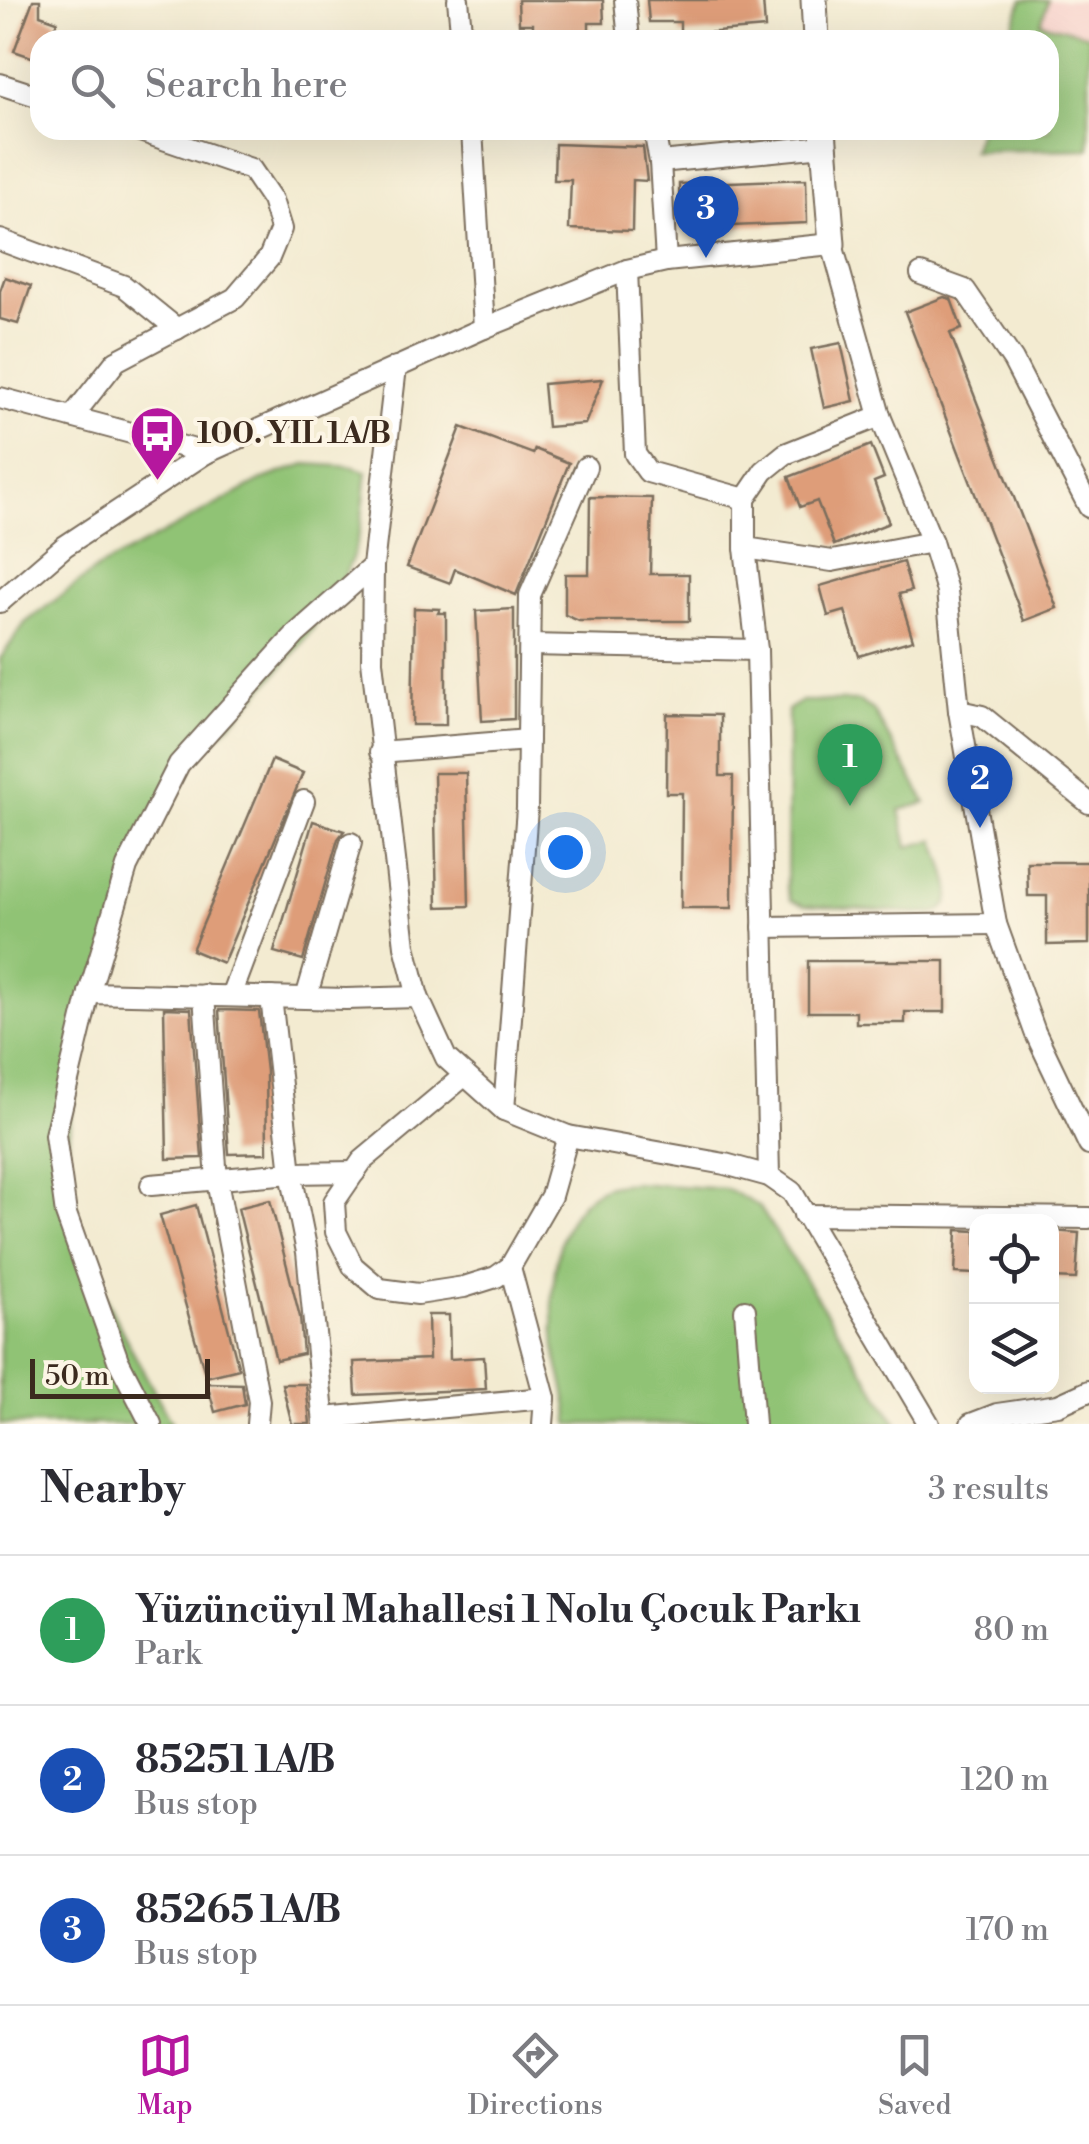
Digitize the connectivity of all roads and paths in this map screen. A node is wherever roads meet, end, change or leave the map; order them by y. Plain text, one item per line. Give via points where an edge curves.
1 (458, 0) edge
2 (625, 0) edge
3 (814, 0) edge
4 (461, 30) edge
5 (628, 30) edge
6 (816, 30) edge
7 (0, 84) edge
8 (30, 94) edge
9 (167, 140) edge
10 (473, 140) edge
11 (656, 140) edge
12 (810, 140) edge
13 (824, 140) edge
14 (660, 162) junction
15 (0, 240) edge
16 (832, 244) junction
17 (666, 262) junction
18 (627, 270) junction
19 (922, 274) dead end
20 (484, 328) junction
21 (177, 329) junction
22 (396, 367) junction
23 (0, 398) edge
24 (880, 416) junction
25 (72, 417) junction
26 (206, 453) junction
27 (586, 467) dead end
28 (745, 500) junction
29 (1089, 506) edge
30 (932, 542) junction
31 (746, 548) junction
32 (373, 566) junction
33 (0, 602) edge
34 (530, 644) junction
35 (758, 650) junction
36 (959, 711) junction
37 (528, 740) junction
38 (380, 752) junction
39 (304, 801) dead end
40 (1089, 803) edge
41 (351, 843) dead end
42 (996, 924) junction
43 (763, 927) junction
44 (89, 992) junction
45 (204, 996) junction
46 (232, 996) junction
47 (271, 997) junction
48 (418, 997) junction
49 (306, 998) junction
50 (465, 1076) junction
51 (1079, 1108) edge
52 (504, 1110) junction
53 (568, 1136) junction
54 (1089, 1145) edge
55 (355, 1172) junction
56 (291, 1173) junction
57 (769, 1176) junction
58 (217, 1181) junction
59 (151, 1185) dead end
60 (804, 1215) junction
61 (1089, 1218) edge
62 (510, 1267) junction
63 (745, 1310) dead end
64 (1089, 1391) edge
65 (545, 1398) junction
66 (324, 1421) edge
67 (150, 1424) edge
68 (257, 1424) edge
69 (543, 1424) edge
70 (754, 1424) edge
71 (930, 1424) edge
72 (972, 1424) edge

1 - 4 street
2 - 5 street
3 - 6 street
7 - 8 street
9 - 21 street via 251,169 281,229 269,258 235,298
10 - 20 street
11 - 14 street
12 - 14 street
13 - 16 street
14 - 17 street
15 - 21 street via 124,286
16 - 17 street
16 - 24 street
17 - 18 street
18 - 20 street
18 - 28 street via 635,454 648,472
19 - 29 street via 966,290 1013,360
20 - 22 street
21 - 25 street via 116,361
22 - 26 street
22 - 32 street
23 - 25 street
24 - 28 street via 785,454
24 - 30 street
25 - 26 street
26 - 33 street via 65,546
27 - 34 street via 530,595
28 - 31 street
30 - 31 street via 832,560
30 - 36 street via 947,591
31 - 35 street
32 - 38 street
32 - 44 street via 296,634 180,764 127,867
34 - 35 street
34 - 37 street
35 - 43 street
36 - 40 street via 982,716
36 - 42 street
37 - 38 street
37 - 52 street
38 - 48 street
39 - 46 street
41 - 49 street
42 - 43 street
42 - 51 street via 1034,1032
43 - 57 street
44 - 45 street
44 - 67 street via 55,1135 66,1214 118,1360
45 - 46 street
45 - 58 street
46 - 47 street
47 - 49 street
47 - 56 street
48 - 49 street
48 - 50 street via 446,1058
50 - 52 street
50 - 55 street
51 - 54 street
52 - 53 street
53 - 57 street
53 - 62 street via 550,1196
55 - 56 street
55 - 62 street via 334,1202 336,1232 353,1266 380,1289 418,1294 464,1288
56 - 58 street
56 - 66 street via 307,1252
57 - 60 street via 792,1192
58 - 59 street
58 - 68 street via 259,1401
60 - 61 street
60 - 71 street
62 - 65 street
63 - 70 street
64 - 72 street via 1058,1405
65 - 66 street
65 - 69 street

